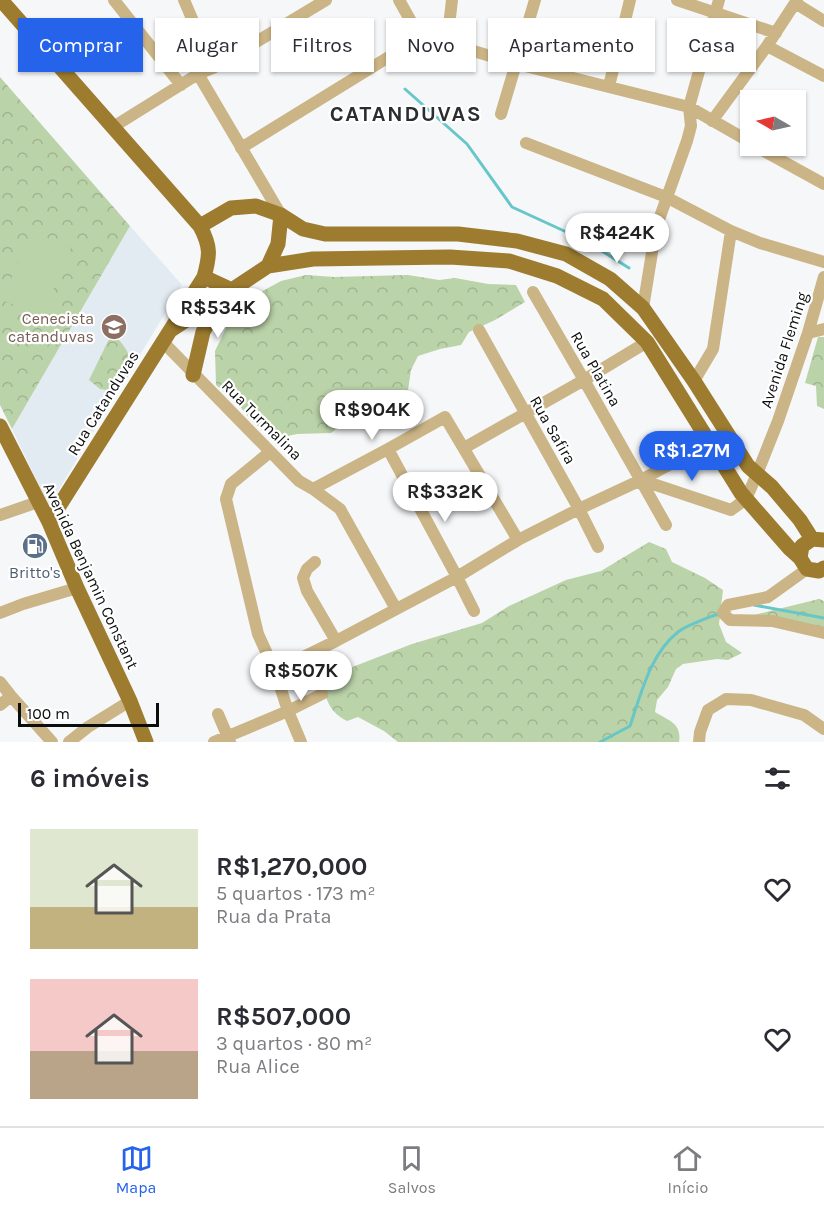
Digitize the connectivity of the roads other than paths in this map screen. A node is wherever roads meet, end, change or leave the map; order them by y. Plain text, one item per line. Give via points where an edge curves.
1 (1, 0) edge
2 (114, 0) edge
3 (184, 0) edge
4 (326, 0) edge
5 (399, 0) edge
6 (452, 0) edge
7 (536, 0) edge
8 (630, 0) edge
9 (677, 0) edge
10 (719, 0) edge
11 (796, 2) edge
12 (716, 13) junction
13 (192, 18) edge
14 (409, 18) edge
15 (450, 18) edge
16 (531, 18) edge
17 (824, 21) edge
18 (776, 33) junction
19 (259, 40) edge
20 (767, 45) junction
21 (386, 59) edge
22 (203, 72) edge
23 (514, 72) edge
24 (552, 72) edge
25 (198, 74) junction
26 (824, 76) edge
27 (181, 85) junction
28 (609, 87) junction
29 (689, 107) junction
30 (501, 114) dead end
31 (712, 121) junction
32 (113, 127) junction
33 (740, 136) edge
34 (526, 143) dead end
35 (242, 148) junction
36 (774, 156) edge
37 (824, 184) edge
38 (666, 197) junction
39 (281, 215) junction
40 (200, 226) junction
41 (731, 231) junction
42 (824, 262) edge
43 (268, 266) junction
44 (204, 277) junction
45 (824, 278) edge
46 (533, 291) dead end
47 (228, 293) junction
48 (643, 308) junction
49 (824, 329) edge
50 (479, 330) dead end
51 (808, 333) junction
52 (167, 336) junction
53 (647, 342) junction
54 (193, 375) junction
55 (584, 380) junction
56 (694, 381) junction
57 (524, 413) junction
58 (0, 426) edge
59 (709, 442) junction
60 (464, 448) junction
61 (388, 449) junction
62 (270, 452) junction
63 (757, 474) junction
64 (641, 480) junction
65 (313, 489) junction
66 (746, 500) junction
67 (38, 502) junction
68 (579, 508) junction
69 (0, 515) edge
70 (49, 522) junction
71 (666, 525) dead end
72 (818, 539) edge
73 (518, 540) junction
74 (598, 547) dead end
75 (315, 562) dead end
76 (815, 568) edge
77 (457, 577) junction
78 (77, 588) junction
79 (396, 609) junction
80 (474, 611) dead end
81 (0, 614) edge
82 (824, 633) edge
83 (336, 641) junction
84 (275, 671) junction
85 (0, 682) edge
86 (322, 694) dead end
87 (11, 696) junction
88 (130, 701) junction
89 (0, 705) edge
90 (288, 711) junction
91 (218, 714) dead end
92 (824, 729) edge
93 (229, 739) edge
94 (52, 742) edge
95 (69, 742) edge
96 (146, 742) edge
97 (214, 742) edge
98 (301, 742) edge
99 (699, 742) edge

1 - 32 main road, Rua Catanduvas
2 - 27 street
3 - 13 street
4 - 19 street
5 - 14 street
6 - 15 street
7 - 16 street
8 - 28 street
9 - 12 street
10 - 12 street
11 - 17 street
11 - 18 street
12 - 18 street
12 - 29 street
18 - 20 street
20 - 26 street
20 - 31 street
21 - 35 street
22 - 25 street
23 - 30 street
24 - 28 street
25 - 27 street
25 - 35 street
27 - 32 street
28 - 29 street
29 - 31 street
29 - 38 street via 691,126
31 - 33 street
32 - 40 main road, Rua Catanduvas
34 - 38 street
35 - 39 street
36 - 37 street
38 - 41 street
38 - 48 street via 656,228
39 - 40 main road via 256,206 231,208
39 - 43 main road via 278,244
39 - 48 main road via 303,229 325,234 458,234 517,241 566,254 610,279
40 - 44 main road, Rua Catanduvas via 207,240 209,259
41 - 42 street
41 - 56 street via 713,350
43 - 47 main road
43 - 53 main road via 324,259 450,257 509,261 557,276 603,299
44 - 47 main road
44 - 52 main road, Rua Catanduvas
45 - 51 street, Avenida Fleming
46 - 55 street, Rua Platina
47 - 52 main road
47 - 54 main road via 203,332
48 - 56 main road
49 - 51 street
50 - 57 street, Rua Safira
51 - 63 street, Avenida Fleming
52 - 54 street, Rua Turmalina
52 - 70 main road, Rua Catanduvas
53 - 55 street
53 - 59 main road
54 - 62 street, Rua Turmalina
55 - 57 street
55 - 64 street, Rua Platina
56 - 63 main road
57 - 60 street
57 - 68 street, Rua Safira
58 - 67 main road, Avenida Benjamin Constant
59 - 64 street
59 - 66 main road
60 - 61 street via 445,417
60 - 73 street
61 - 65 street
61 - 77 street
62 - 65 street, Rua Turmalina via 299,481
62 - 84 street via 231,484 226,499 258,634
63 - 66 street, Avenida Fleming
63 - 72 main road
64 - 66 street via 730,510
64 - 68 street
64 - 71 street, Rua Platina
65 - 79 street, Rua Turmalina via 340,509
66 - 76 main road via 790,549
67 - 69 street
67 - 70 main road, Avenida Benjamin Constant
68 - 73 street
68 - 74 street, Rua Safira
70 - 78 main road, Avenida Benjamin Constant
72 - 76 main road via 802,546
73 - 77 street
75 - 83 street via 303,578
76 - 82 street via 768,597 728,605 723,613 730,620 772,621
77 - 79 street
77 - 80 street
78 - 81 street
78 - 88 main road, Avenida Benjamin Constant
79 - 83 street
83 - 84 street
84 - 90 street
85 - 87 street
86 - 90 street
87 - 89 street
87 - 94 street
88 - 95 street
88 - 96 main road, Avenida Benjamin Constant
90 - 93 street
90 - 98 street
91 - 93 street
92 - 99 street via 804,715 751,700 726,699 708,710
93 - 97 street

